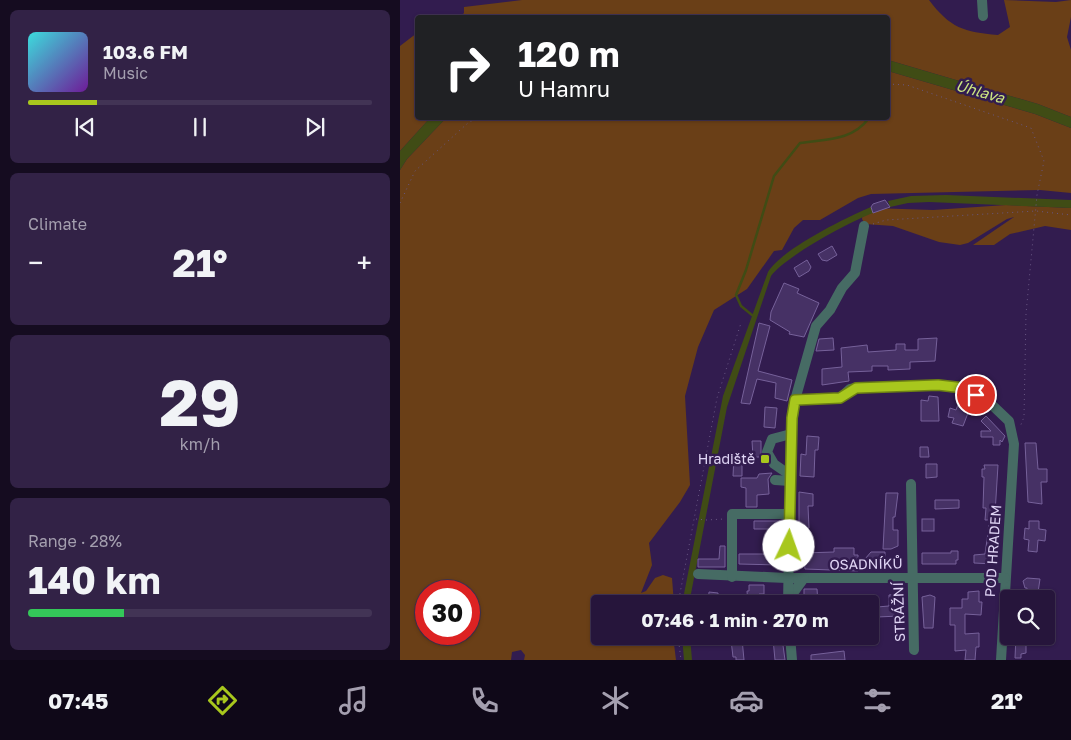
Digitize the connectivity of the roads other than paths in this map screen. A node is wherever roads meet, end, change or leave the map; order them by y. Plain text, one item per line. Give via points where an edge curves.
1 (982, 0) edge
2 (983, 16) dead end
3 (864, 226) road end
4 (795, 400) junction
5 (791, 434) junction
6 (790, 478) junction
7 (775, 480) dead end
8 (911, 484) dead end
9 (790, 514) junction
10 (698, 574) dead end
11 (732, 576) junction
12 (912, 577) junction
13 (787, 578) junction
14 (804, 578) junction
15 (1005, 578) junction
16 (788, 595) edge
17 (793, 595) edge
18 (791, 645) edge
19 (914, 650) dead end
20 (792, 660) edge
21 (1001, 660) edge

1 - 2 street
3 - 4 street via 855,272 816,326
4 - 5 street
4 - 15 street, POD HRADEM via 840,398 856,388 938,385 964,388 989,402 1009,421 1014,444
5 - 6 street
5 - 6 street via 772,439 768,452 774,464
6 - 7 street
6 - 9 street
8 - 12 street, STRÁŽNÍ
9 - 11 street via 732,514
9 - 13 street
10 - 11 street, OSADNÍKŮ
11 - 13 street, OSADNÍKŮ
12 - 14 street, OSADNÍKŮ
12 - 15 street, OSADNÍKŮ
12 - 19 street, STRÁŽNÍ
13 - 14 street, OSADNÍKŮ
13 - 16 street
14 - 17 street
15 - 21 street, POD HRADEM
18 - 20 street

